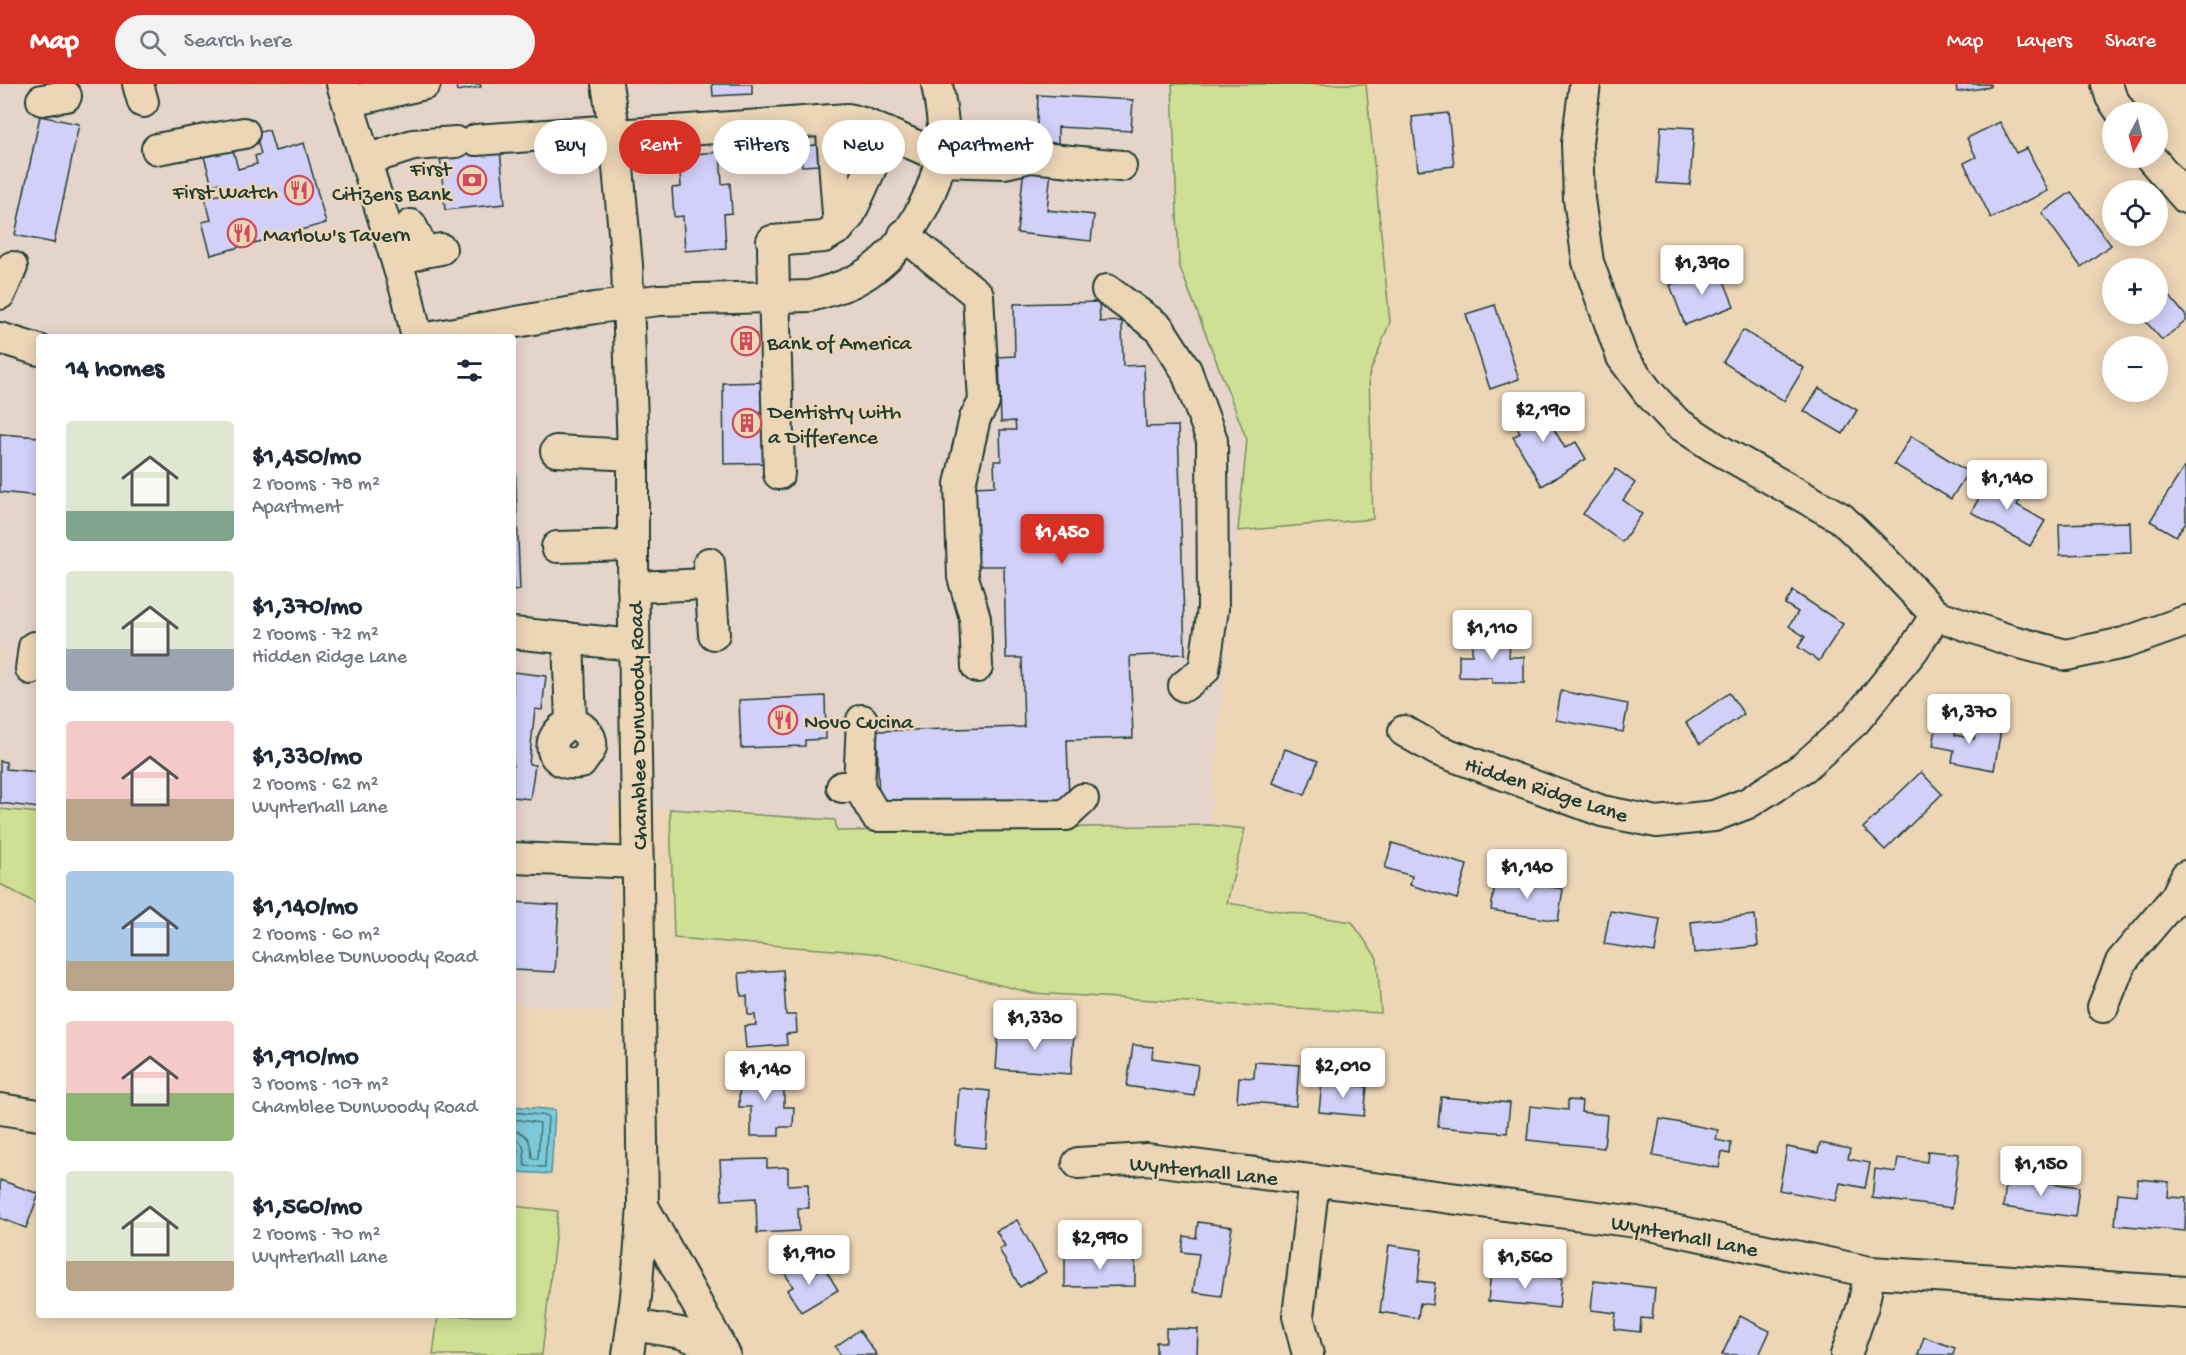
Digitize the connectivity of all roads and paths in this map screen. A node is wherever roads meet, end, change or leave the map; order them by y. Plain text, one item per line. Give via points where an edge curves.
1 (425, 84) edge
2 (607, 84) edge
3 (937, 84) edge
4 (1585, 84) edge
5 (2107, 84) edge
6 (345, 93) edge
7 (2114, 102) edge
8 (941, 120) edge
9 (822, 122) edge
10 (244, 133) dead end
11 (615, 133) junction
12 (157, 149) dead end
13 (1053, 159) edge
14 (366, 160) junction
15 (1121, 166) dead end
16 (2160, 168) edge
17 (835, 174) edge
18 (869, 174) edge
19 (935, 174) edge
20 (2186, 198) edge
21 (411, 225) dead end
22 (839, 228) junction
23 (904, 235) junction
24 (420, 254) junction
25 (12, 267) dead end
26 (1107, 290) dead end
27 (0, 294) edge
28 (775, 297) junction
29 (627, 304) junction
30 (416, 334) edge
31 (449, 334) edge
32 (0, 338) edge
33 (36, 349) edge
34 (555, 451) dead end
35 (633, 455) junction
36 (779, 474) dead end
37 (633, 545) junction
38 (557, 547) dead end
39 (633, 586) junction
40 (1936, 615) junction
41 (2186, 621) edge
42 (516, 633) edge
43 (714, 634) dead end
44 (568, 638) junction
45 (634, 645) junction
46 (976, 668) dead end
47 (1184, 686) dead end
48 (862, 720) dead end
49 (571, 723) dead end
50 (1404, 731) dead end
51 (1083, 799) dead end
52 (516, 858) edge
53 (638, 863) junction
54 (2186, 876) edge
55 (2103, 1007) dead end
56 (0, 1109) edge
57 (36, 1115) edge
58 (1078, 1163) dead end
59 (1314, 1180) junction
60 (643, 1206) junction
61 (1870, 1272) junction
62 (2186, 1292) edge
63 (633, 1325) junction
64 (724, 1352) edge
65 (628, 1355) edge
66 (1308, 1355) edge
67 (1846, 1355) edge

1 - 6 street
2 - 11 street, Chamblee Dunwoody Road
3 - 8 street
4 - 40 street via 1577,143 1579,199 1588,262 1622,357 1676,422 1841,518
5 - 7 street
6 - 14 street
9 - 11 street via 764,135
10 - 12 street
11 - 14 street via 413,145
11 - 29 street, Chamblee Dunwoody Road
13 - 15 street
14 - 24 street
16 - 20 street
17 - 22 street
18 - 22 street
19 - 23 street
21 - 24 street
22 - 28 street via 825,237 772,245
23 - 28 street via 894,250 856,280 810,296
23 - 46 street via 986,292 984,402 975,418 960,484 963,581 975,618
24 - 30 street via 409,301
25 - 27 street
26 - 47 street via 1159,328 1186,370 1212,440 1213,609 1204,670
28 - 29 street via 666,299
28 - 36 street
29 - 31 street
29 - 35 street, Chamblee Dunwoody Road
32 - 33 street
34 - 35 street
35 - 37 street, Chamblee Dunwoody Road
37 - 38 street
37 - 39 street, Chamblee Dunwoody Road
39 - 43 street via 709,573
39 - 45 street, Chamblee Dunwoody Road
40 - 41 street via 2066,655 2124,643
40 - 50 street, Hidden Ridge Lane via 1855,721 1804,767 1748,803 1714,816 1657,822 1602,810 1437,750
42 - 44 street
44 - 45 street
44 - 49 street
45 - 53 street, Chamblee Dunwoody Road
48 - 51 street via 851,787 876,816 1066,816
52 - 53 street
53 - 60 street, Chamblee Dunwoody Road
54 - 55 street via 2176,897 2121,962
56 - 57 street
58 - 59 street, Wynterhall Lane via 1147,1159
59 - 61 street, Wynterhall Lane via 1636,1222
59 - 66 street via 1298,1316
60 - 63 street
60 - 64 street, Chamblee Dunwoody Road
61 - 62 street, Wynterhall Lane
61 - 67 street
63 - 64 street, Chamblee Dunwoody Road via 681,1333
63 - 65 street

